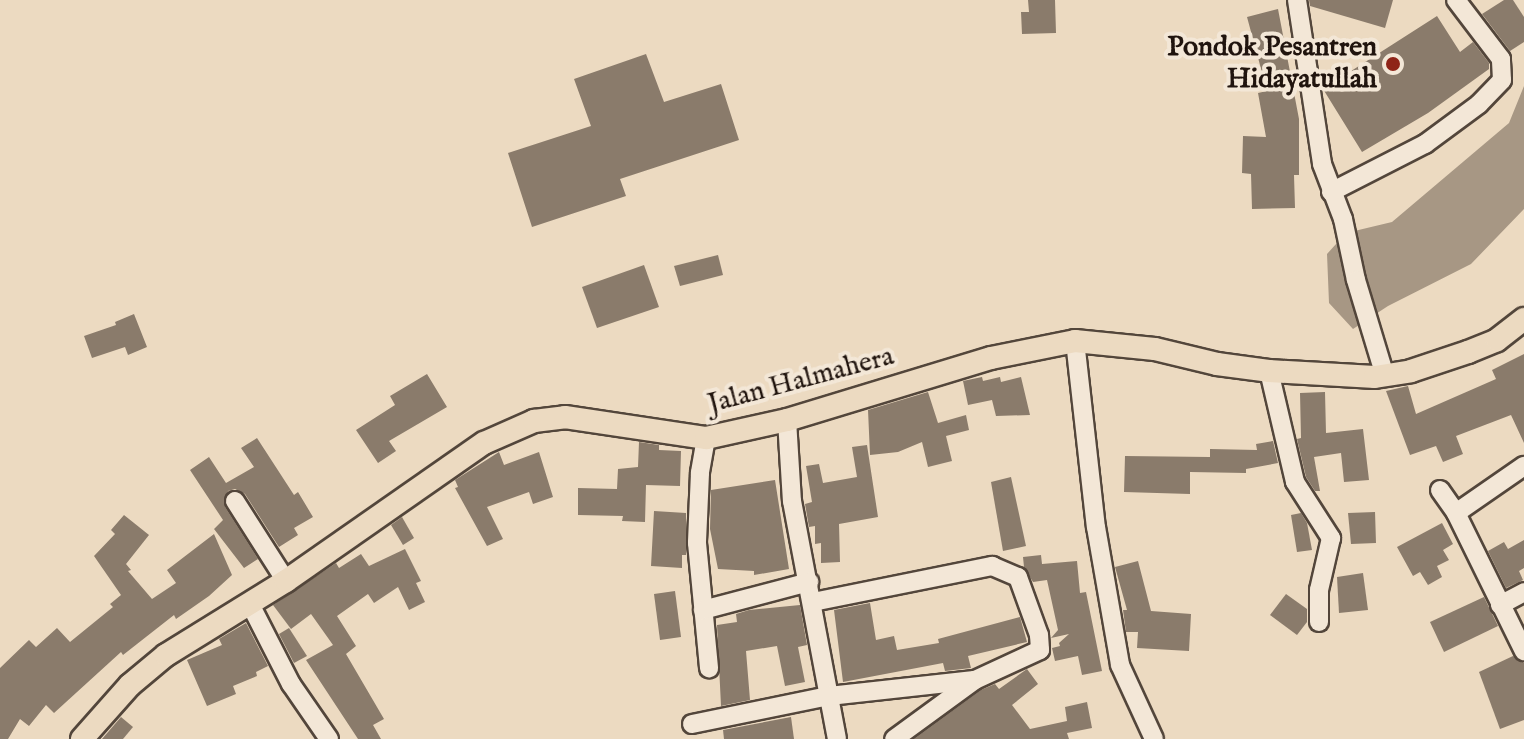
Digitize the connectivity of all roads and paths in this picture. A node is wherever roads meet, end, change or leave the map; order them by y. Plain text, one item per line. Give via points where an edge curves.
1 (1297, 0) edge
2 (1456, 0) edge
3 (1331, 192) junction
4 (1524, 319) edge
5 (1075, 341) junction
6 (1269, 371) junction
7 (1385, 376) junction
8 (787, 420) junction
9 (706, 438) junction
10 (1524, 466) edge
11 (1440, 490) dead end
12 (235, 501) dead end
13 (1456, 513) junction
14 (286, 581) junction
15 (809, 582) junction
16 (1524, 592) edge
17 (813, 602) junction
18 (250, 604) junction
19 (1500, 605) junction
20 (703, 610) junction
21 (1319, 622) dead end
22 (1524, 651) edge
23 (709, 668) dead end
24 (975, 680) junction
25 (829, 696) junction
26 (692, 724) dead end
27 (82, 739) edge
28 (329, 739) edge
29 (837, 739) edge
30 (894, 739) edge
31 (1154, 739) edge

1 - 3 street
2 - 3 street via 1501,59 1502,80 1425,144
3 - 7 street
4 - 7 main road, Jalan Halmahera via 1497,340 1468,352
5 - 6 main road, Jalan Halmahera via 1155,349
5 - 8 main road, Jalan Halmahera via 991,358
5 - 31 street via 1096,527 1120,665
6 - 7 main road, Jalan Halmahera
6 - 21 street via 1295,482 1331,538 1319,590
8 - 9 main road, Jalan Halmahera
8 - 15 street via 792,501
9 - 14 main road, Jalan Halmahera via 565,417 534,421 461,458
9 - 20 street via 698,507
10 - 13 street
11 - 13 street
12 - 14 street
13 - 19 street
14 - 18 main road, Jalan Halmahera
15 - 17 street
15 - 20 street
16 - 19 street
17 - 24 street via 992,566 1009,570 1024,589 1040,650
17 - 25 street
18 - 27 main road, Jalan Halmahera via 166,655 130,685
18 - 28 street via 291,684
19 - 22 street
20 - 23 street
24 - 25 street
24 - 30 street
25 - 26 street
25 - 29 street

